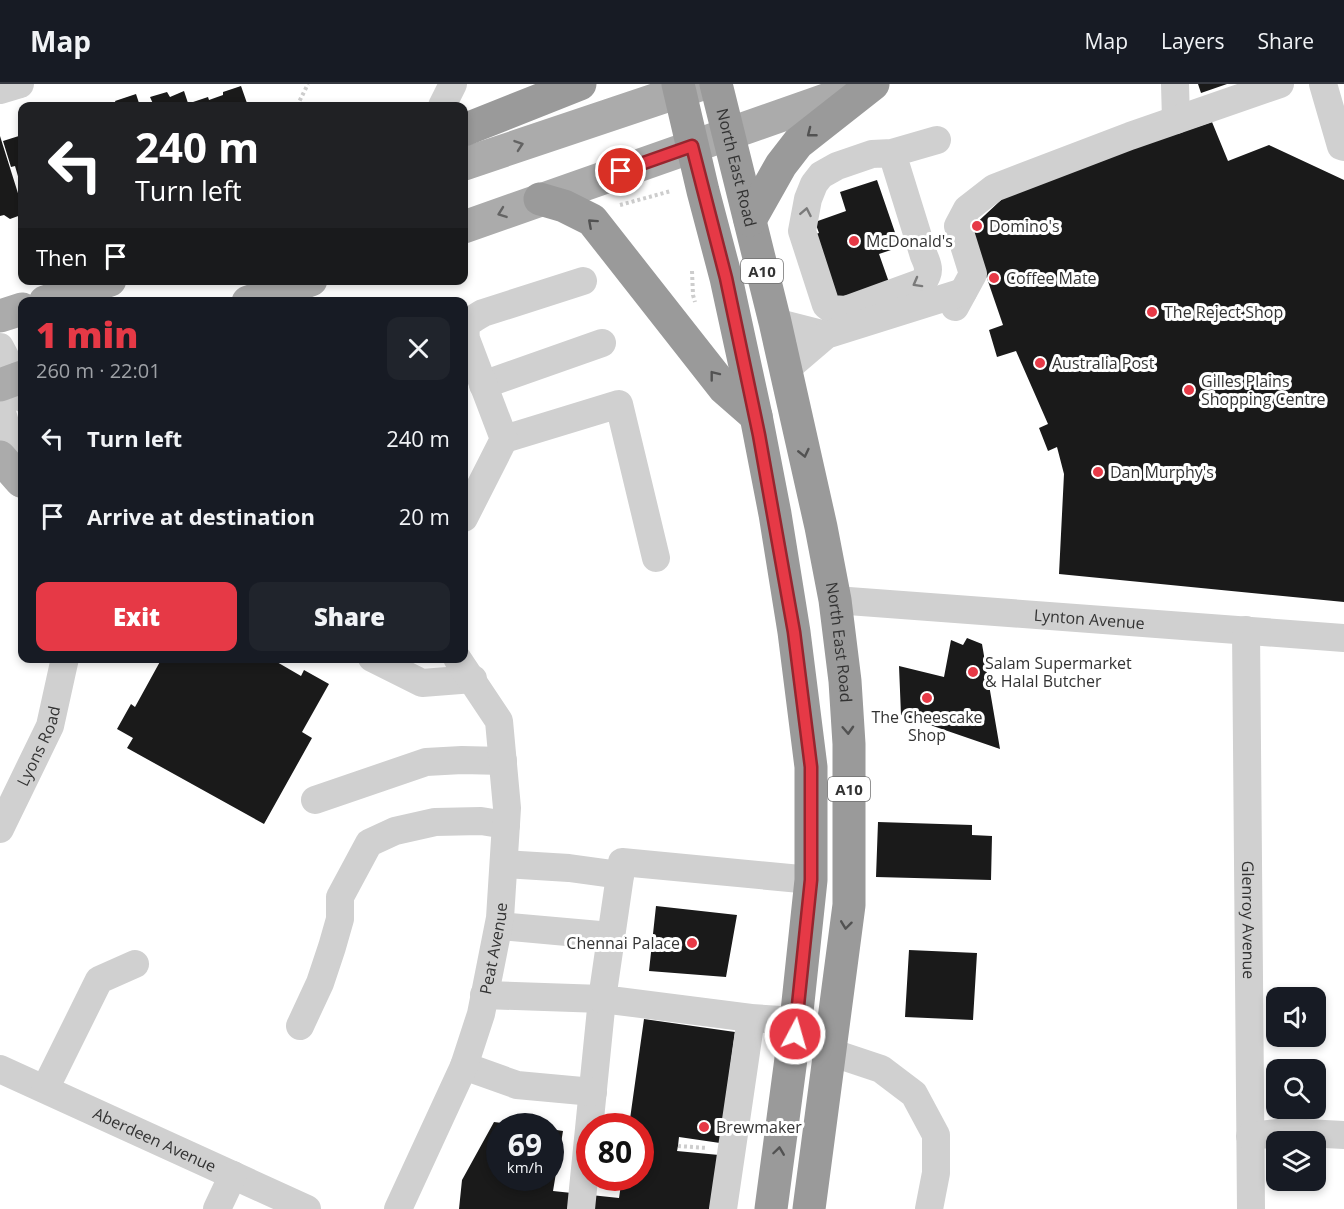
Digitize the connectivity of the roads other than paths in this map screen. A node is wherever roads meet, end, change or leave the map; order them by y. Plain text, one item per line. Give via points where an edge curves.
1 (20, 84) edge
2 (453, 84) edge
3 (580, 84) edge
4 (716, 84) edge
5 (873, 84) edge
6 (1175, 84) edge
7 (1280, 84) edge
8 (1323, 84) edge
9 (687, 86) edge
10 (0, 90) edge
11 (444, 102) edge
12 (1176, 120) junction
13 (468, 128) edge
14 (728, 134) junction
15 (937, 140) dead end
16 (692, 146) junction
17 (1344, 147) edge
18 (892, 153) junction
19 (468, 163) edge
20 (540, 199) junction
21 (750, 220) junction
22 (468, 226) edge
23 (583, 281) dead end
24 (98, 285) edge
25 (298, 290) edge
26 (70, 297) edge
27 (269, 297) edge
28 (18, 310) edge
29 (0, 316) edge
30 (775, 322) junction
31 (468, 324) edge
32 (826, 335) junction
33 (602, 343) dead end
34 (468, 344) edge
35 (0, 347) edge
36 (785, 370) junction
37 (483, 385) junction
38 (12, 389) edge
39 (756, 416) junction
40 (504, 439) junction
41 (18, 445) edge
42 (0, 457) edge
43 (18, 478) edge
44 (468, 510) edge
45 (656, 558) dead end
46 (835, 600) junction
47 (1246, 630) junction
48 (1344, 638) edge
49 (64, 663) edge
50 (382, 663) edge
51 (465, 669) edge
52 (800, 672) junction
53 (503, 761) junction
54 (315, 800) dead end
55 (506, 825) junction
56 (0, 829) edge
57 (504, 864) junction
58 (620, 875) junction
59 (811, 880) junction
60 (499, 926) junction
61 (611, 936) junction
62 (135, 964) dead end
63 (484, 995) junction
64 (602, 999) junction
65 (751, 1018) junction
66 (300, 1026) dead end
67 (795, 1034) junction
68 (830, 1052) junction
69 (464, 1066) junction
70 (0, 1069) edge
71 (45, 1089) junction
72 (592, 1092) junction
73 (1344, 1135) edge
74 (1250, 1136) junction
75 (233, 1175) junction
76 (217, 1209) edge
77 (307, 1209) edge
78 (398, 1209) edge
79 (581, 1209) edge
80 (723, 1209) edge
81 (771, 1209) edge
82 (809, 1209) edge
83 (929, 1209) edge
84 (1251, 1209) edge

1 - 10 street
2 - 11 street
3 - 13 highway
4 - 14 highway, North East Road / A10
5 - 14 main road
5 -> 21 highway via 798,143
6 - 12 street
7 - 12 street
8 - 17 street
9 - 16 highway, A10
19 -> 9 main road
12 - 32 street via 994,188 967,209 958,226 973,274 959,299
14 - 16 main road
14 - 21 highway, North East Road / A10
15 - 18 street
16 - 20 main road
16 - 39 highway, A10
18 -> 18 street via 929,266 927,275 923,282 846,310 831,309 826,305 802,231 814,184 837,166 872,154
20 -> 22 main road
39 -> 20 highway via 724,388 592,220
21 - 30 highway, North East Road / A10
23 - 31 street via 483,313
24 - 26 main road
25 - 27 main road
28 - 29 main road
30 - 32 street
30 - 36 highway, North East Road / A10
32 - 36 street
33 - 37 street
34 - 37 street
35 - 38 street
36 -> 46 highway, North East Road / A10
37 - 40 street
38 - 41 street
39 - 52 highway, A10
40 - 44 street
40 - 45 street via 619,404
42 - 43 main road
46 - 47 street, Lynton Avenue
46 - 52 highway via 822,602 813,620
46 -> 68 highway, North East Road / A10 via 849,744 849,905
47 - 48 street, Lynton Avenue
47 - 74 street, Glenroy Avenue
49 - 56 street, Lyons Road via 50,726
50 - 51 street via 423,683
51 - 53 street, Peat Avenue via 499,722
52 - 59 highway, A10 via 811,767
53 - 54 street via 426,762
53 - 55 street, Peat Avenue
55 - 57 street, Peat Avenue
55 - 66 street via 435,822 395,831 369,843 340,897 340,919 332,947
57 - 58 street
57 - 60 street, Peat Avenue
58 - 59 street via 622,862
58 - 61 street
59 - 67 highway, A10
60 - 61 street
60 - 63 street, Peat Avenue
61 - 64 street
62 - 71 street via 99,980
63 - 64 street
63 - 69 street, Peat Avenue
64 - 65 street
64 - 72 street
65 - 67 street
65 - 80 street
67 - 68 highway
81 -> 67 highway, A10
68 - 82 highway, North East Road / A10
68 - 83 street via 881,1069 914,1094 936,1135 936,1173
69 - 72 street via 518,1085
69 - 78 street, Peat Avenue
70 - 71 street, Aberdeen Avenue
71 - 75 street, Aberdeen Avenue
72 - 79 street
73 - 74 street via 1287,1132
74 - 84 street, Glenroy Avenue
75 - 76 street
75 - 77 street, Aberdeen Avenue

